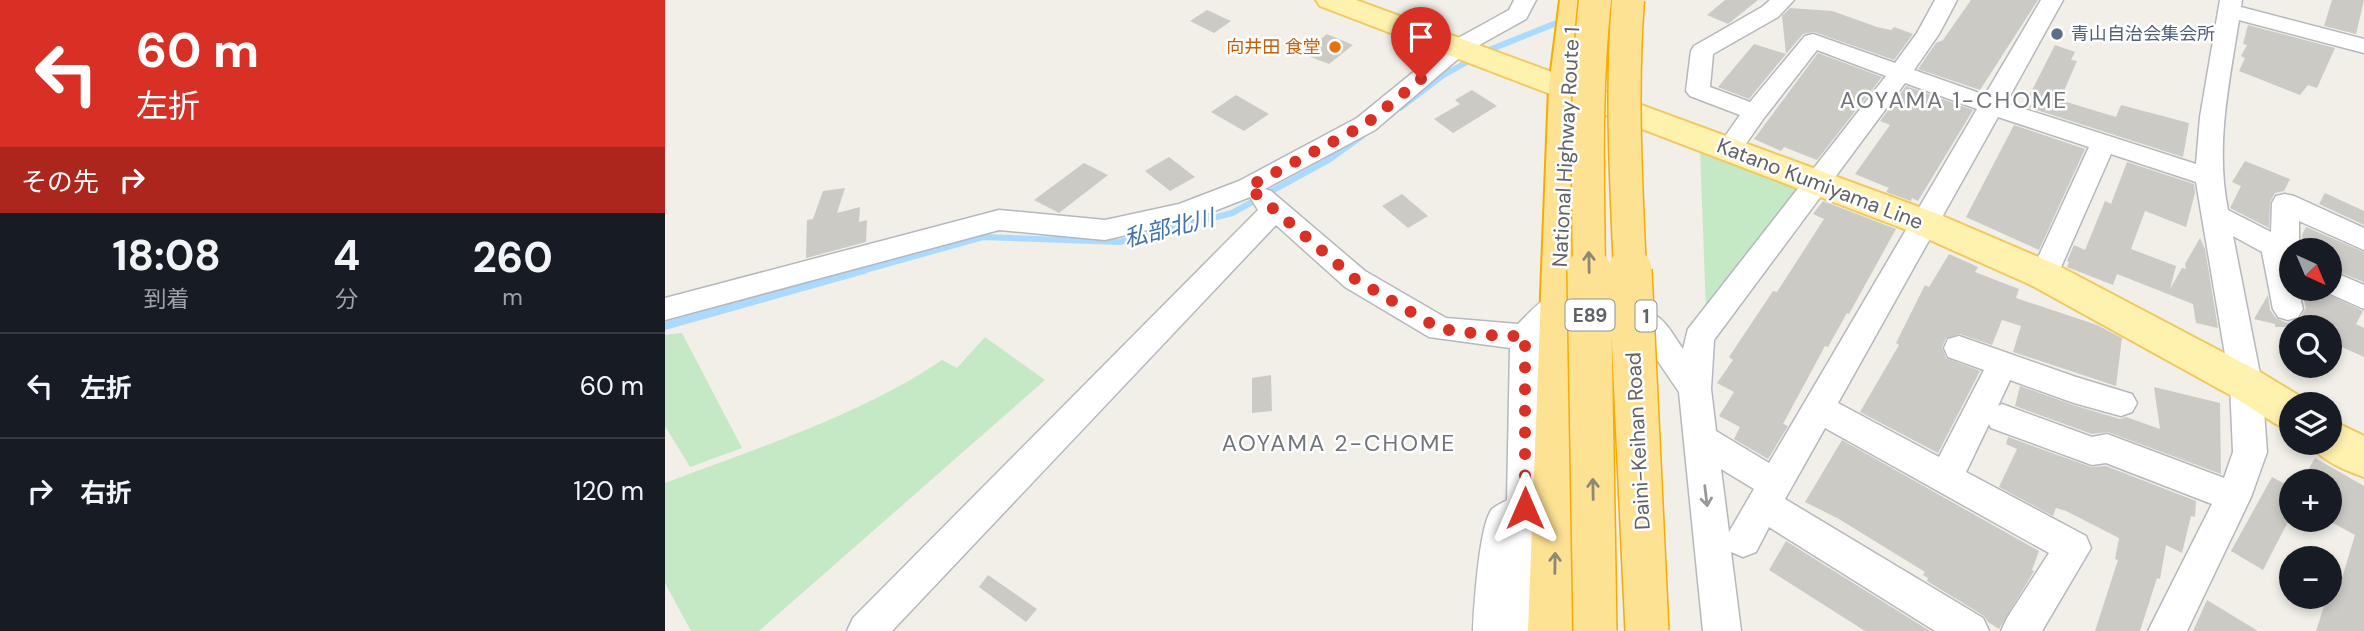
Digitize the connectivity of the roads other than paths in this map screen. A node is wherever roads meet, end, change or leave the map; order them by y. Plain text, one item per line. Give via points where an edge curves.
1 (1330, 0) edge
2 (1525, 0) edge
3 (1574, 0) edge
4 (1595, 0) edge
5 (1628, 0) edge
6 (1644, 0) edge
7 (1783, 0) edge
8 (1946, 0) edge
9 (2052, 0) edge
10 (2231, 5) edge
11 (2363, 41) edge
12 (1457, 48) junction
13 (1900, 73) junction
14 (1565, 87) junction
15 (1991, 106) junction
16 (1755, 112) junction
17 (1635, 116) junction
18 (2103, 143) junction
19 (1729, 149) junction
20 (2209, 177) junction
21 (1815, 181) junction
22 (1248, 187) junction
23 (1275, 209) junction
24 (2216, 216) junction
25 (1925, 223) junction
26 (2284, 238) edge
27 (2364, 240) edge
28 (2279, 248) edge
29 (2044, 275) junction
30 (2342, 287) edge
31 (2364, 298) edge
32 (2287, 301) edge
33 (1559, 304) junction
34 (665, 309) edge
35 (2288, 309) dead end
36 (1646, 322) junction
37 (1525, 336) junction
38 (1959, 348) dead end
39 (2002, 364) junction
40 (2246, 384) junction
41 (1695, 389) junction
42 (2121, 403) dead end
43 (2279, 405) edge
44 (1818, 408) junction
45 (2001, 418) dead end
46 (1699, 438) junction
47 (2342, 444) edge
48 (2364, 458) edge
49 (1946, 478) junction
50 (1769, 494) junction
51 (2234, 497) junction
52 (1525, 508) junction
53 (1743, 540) dead end
54 (866, 631) edge
55 (1492, 631) edge
56 (1523, 631) edge
57 (1553, 631) edge
58 (1595, 631) edge
59 (1647, 631) edge
60 (1667, 631) edge
61 (1722, 631) edge
62 (1970, 631) edge
63 (2020, 631) edge
64 (2167, 631) edge

1 - 12 main road, Katano Kumiyama Line
2 - 12 street via 1518,15
3 - 14 highway, National Highway Route 1
58 -> 4 highway, Daini-Keihan Road / E89, bridge via 1587,137
5 - 59 highway, Daini-Keihan Road / E89, bridge via 1624,137
6 - 17 highway, 1
7 - 16 street via 1702,51 1698,91
8 - 13 street
9 - 15 street
10 - 11 street
10 - 20 street via 2212,117
12 - 14 main road, Katano Kumiyama Line
12 - 22 street via 1366,124
13 - 15 street
13 - 16 street via 1814,41
13 - 21 street
14 - 17 main road, Katano Kumiyama Line
14 - 33 highway, National Highway Route 1
15 - 18 street
15 - 25 street
16 - 19 street
17 - 19 main road, Katano Kumiyama Line
17 - 36 highway, 1
18 - 20 street
18 - 29 street
19 - 21 main road, Katano Kumiyama Line
20 - 24 street
21 - 25 main road, Katano Kumiyama Line
21 - 41 street via 1699,337
22 - 23 street
22 - 34 street via 1184,212 1105,230 999,220
23 - 37 street via 1355,279 1440,329
23 - 54 street
24 - 28 street
24 - 40 street
25 - 29 main road, Katano Kumiyama Line
25 - 44 street
26 - 27 street via 2284,203
29 - 40 main road, Katano Kumiyama Line
30 - 31 street
32 - 35 street
33 - 37 street
57 -> 33 highway, National Highway Route 1
36 - 41 street
36 - 60 highway, 1
37 - 52 street
38 - 39 street
39 - 42 street
39 - 49 street
40 - 43 main road, Katano Kumiyama Line
40 - 51 street via 2250,452
41 - 46 street
44 - 49 street
44 - 50 street
45 - 51 street via 2092,451 2108,448
46 - 50 street
46 -> 61 street
47 - 48 main road
49 - 63 street via 2073,548
50 - 53 street
50 - 62 street
51 - 64 street
52 - 55 street via 1505,520
52 - 56 street

